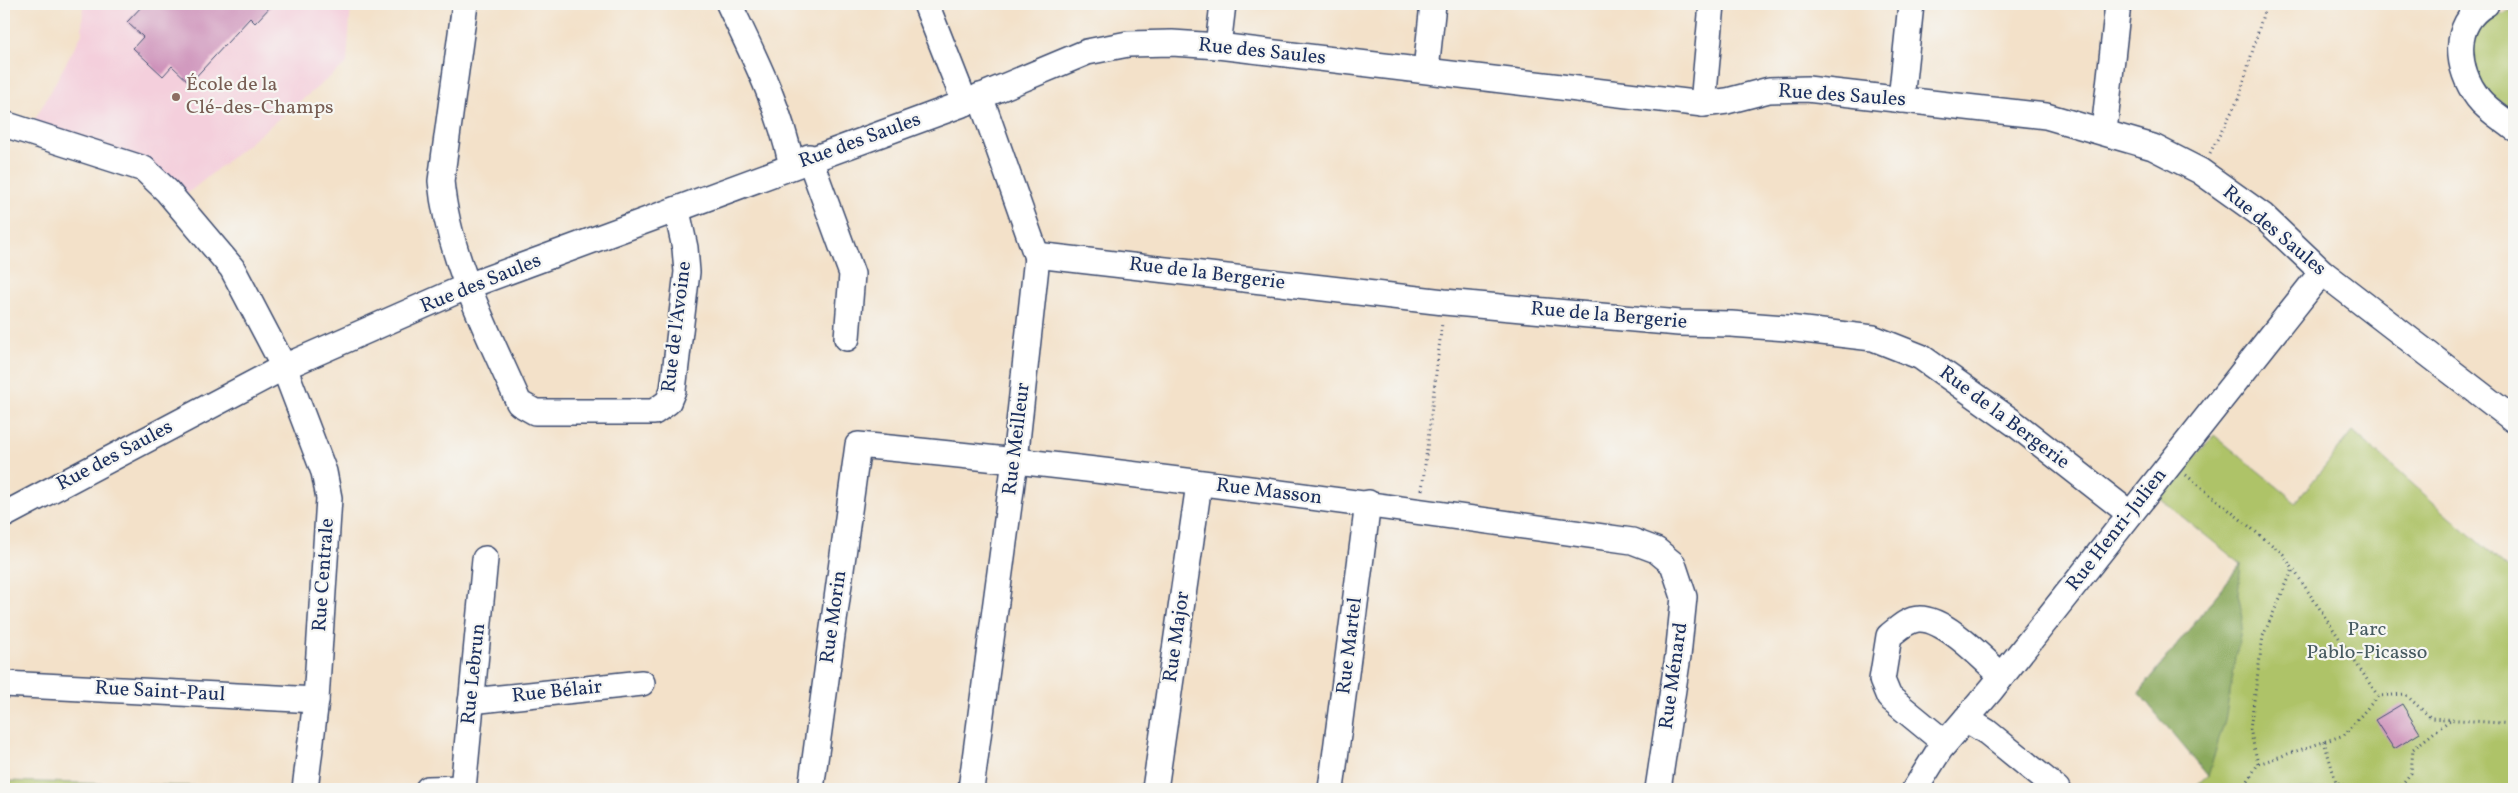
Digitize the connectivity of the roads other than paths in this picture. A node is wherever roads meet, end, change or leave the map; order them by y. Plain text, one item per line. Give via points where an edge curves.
1 (464, 4) edge
2 (729, 4) edge
3 (926, 4) edge
4 (1223, 4) edge
5 (1433, 4) edge
6 (1712, 4) edge
7 (1911, 4) edge
8 (2118, 4) edge
9 (2486, 4) edge
10 (1218, 46) junction
11 (1426, 70) junction
12 (973, 100) junction
13 (1901, 100) junction
14 (1703, 104) junction
15 (4, 124) edge
16 (2514, 128) edge
17 (2104, 131) junction
18 (804, 161) junction
19 (677, 211) junction
20 (1036, 255) junction
21 (2322, 272) junction
22 (468, 286) junction
23 (847, 338) dead end
24 (284, 367) junction
25 (2514, 420) edge
26 (858, 445) joint
27 (1015, 460) junction
28 (1199, 484) junction
29 (1368, 503) junction
30 (2129, 514) junction
31 (4, 515) edge
32 (485, 559) dead end
33 (1673, 564) joint
34 (2002, 676) junction
35 (642, 683) dead end
36 (4, 684) edge
37 (316, 700) junction
38 (471, 701) junction
39 (1966, 720) junction
40 (1945, 743) junction
41 (463, 788) edge
42 (305, 789) edge
43 (428, 789) edge
44 (811, 789) edge
45 (971, 789) edge
46 (1155, 789) edge
47 (1331, 789) edge
48 (1658, 789) edge
49 (1915, 789) edge
50 (2057, 789) edge

1 - 22 street, Rue de l'Avoine via 441,181 443,207
2 - 18 street via 773,97 785,136
3 - 12 street, Rue Meilleur
4 - 10 street
5 - 11 street
6 - 14 street
7 - 13 street
8 - 17 street
9 - 16 street via 2476,9 2464,25 2461,62 2467,81 2480,100
10 - 11 street, Rue des Saules
10 - 12 street, Rue des Saules via 1128,44 1087,52
11 - 14 street, Rue des Saules
12 - 18 street, Rue des Saules
12 - 20 street, Rue Meilleur
13 - 14 street, Rue des Saules via 1807,89 1769,90
13 - 17 street, Rue des Saules via 2046,116
15 - 24 street, Rue Centrale via 144,169 167,191 232,268
17 - 21 street, Rue des Saules via 2154,146 2200,171 2263,216
18 - 19 street, Rue des Saules
18 - 23 street via 852,274
19 - 22 street, Rue des Saules
19 - 22 street, Rue de l'Avoine via 687,272 673,390 668,402 654,412 535,412 519,403
20 - 27 street, Rue Meilleur
20 - 30 street, Rue de la Bergerie via 1444,302 1678,323 1787,328 1873,338 1921,357 2014,423
21 - 25 street, Rue des Saules
21 - 30 street, Rue Henri-Julien
22 - 24 street, Rue des Saules
24 - 31 street, Rue des Saules
24 - 37 street, Rue Centrale via 324,472 329,498
26 - 27 street, Rue Masson
26 - 44 street, Rue Morin
27 - 28 street, Rue Masson
27 - 45 street, Rue Meilleur
28 - 29 street, Rue Masson
28 - 46 street, Rue Major
29 - 33 street, Rue Masson via 1632,541 1656,550
29 - 47 street, Rue Martel
30 - 34 street, Rue Henri-Julien
32 - 38 street, Rue Lebrun
33 - 48 street, Rue Ménard via 1684,597
34 - 39 street, Rue Henri-Julien
34 - 40 street via 1949,629 1920,619 1904,624 1889,636 1882,680 1889,696
35 - 38 street, Rue Bélair
36 - 37 street, Rue Saint-Paul
37 - 42 street, Rue Centrale
38 - 41 street, Rue Lebrun
39 - 40 street, Rue Henri-Julien
39 - 50 street via 1987,732
40 - 49 street, Rue Henri-Julien
41 - 43 street

